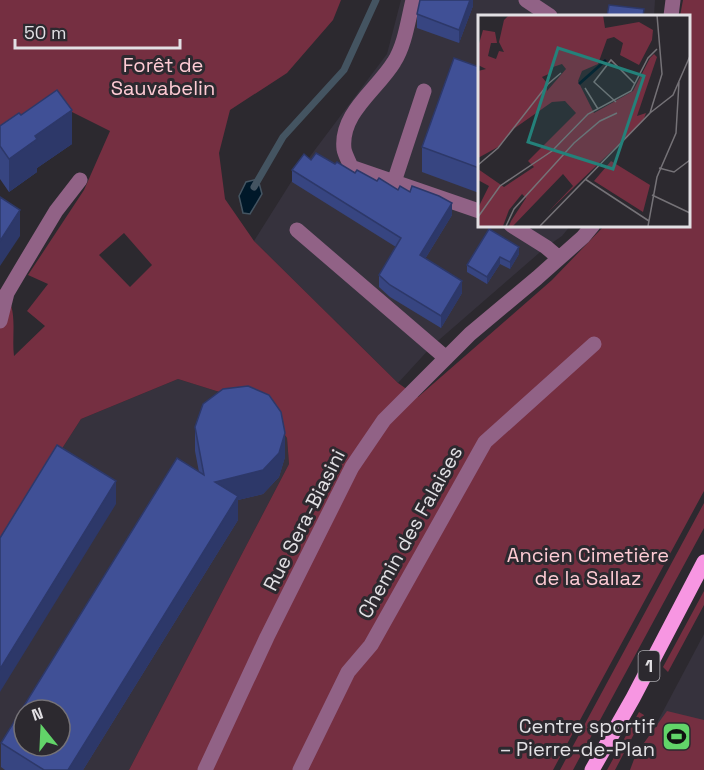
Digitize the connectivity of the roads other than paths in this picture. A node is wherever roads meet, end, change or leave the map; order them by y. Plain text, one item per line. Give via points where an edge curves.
1 (413, 0) edge
2 (526, 0) edge
3 (673, 0) edge
4 (548, 15) edge
5 (671, 15) edge
6 (423, 91) dead end
7 (80, 180) dead end
8 (394, 182) junction
9 (478, 211) edge
10 (513, 226) edge
11 (592, 226) edge
12 (297, 230) dead end
13 (559, 258) junction
14 (0, 321) edge
15 (594, 344) dead end
16 (446, 358) junction
17 (704, 562) edge
18 (205, 770) edge
19 (300, 770) edge
20 (592, 770) edge

1 - 8 street via 394,62 355,110 347,125 344,149 351,166
2 - 4 street
3 - 5 street
6 - 8 street
7 - 14 street via 56,211 7,293
8 - 9 street
10 - 13 street
11 - 13 street, Rue Sera-Biasini
12 - 16 street
13 - 16 street, Rue Sera-Biasini
15 - 19 street, Chemin des Falaises via 484,442 371,645 348,672
16 - 18 street, Rue Sera-Biasini via 384,420 352,467
17 - 20 main road, 1

